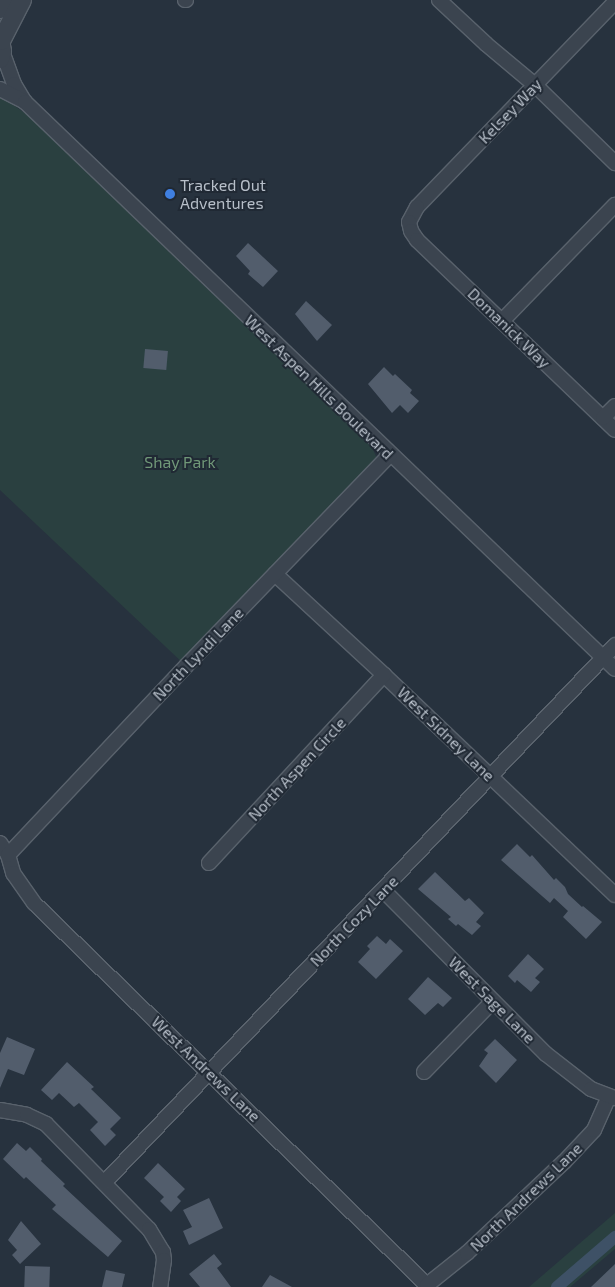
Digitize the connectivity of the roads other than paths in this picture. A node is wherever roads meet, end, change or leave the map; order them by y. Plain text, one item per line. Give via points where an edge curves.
1 (18, 0) edge
2 (22, 0) edge
3 (439, 0) edge
4 (615, 2) edge
5 (0, 9) edge
6 (1, 48) edge
7 (534, 85) junction
8 (0, 89) edge
9 (25, 102) junction
10 (615, 163) edge
11 (615, 205) edge
12 (409, 222) joint
13 (502, 321) junction
14 (615, 406) edge
15 (603, 418) junction
16 (615, 430) edge
17 (390, 455) junction
18 (275, 574) junction
19 (615, 646) edge
20 (602, 657) junction
21 (615, 669) edge
22 (384, 675) junction
23 (491, 778) junction
24 (4, 849) edge
25 (209, 864) dead end
26 (384, 891) junction
27 (615, 895) edge
28 (492, 1002) junction
29 (208, 1072) junction
30 (424, 1072) dead end
31 (612, 1098) edge
32 (0, 1110) edge
33 (104, 1183) junction
34 (427, 1285) joint
35 (160, 1287) edge

1 - 5 street
2 - 6 street
3 - 7 street
4 - 7 street, Kelsey Way
6 - 9 street via 14,84
7 - 10 street
7 - 12 street, Kelsey Way via 417,207
8 - 9 street
9 - 17 street, West Aspen Hills Boulevard
11 - 13 street
12 - 13 street, Domanick Way via 417,240
13 - 15 street, Domanick Way
14 - 15 street
15 - 16 street, Domanick Way
17 - 18 street, North Lyndi Lane
17 - 20 street, West Aspen Hills Boulevard
18 - 22 street, West Sidney Lane
18 - 24 street, North Lyndi Lane
19 - 20 street, North Cozy Lane
20 - 21 street, West Aspen Hills Boulevard
20 - 23 street, North Cozy Lane
22 - 23 street, West Sidney Lane
22 - 25 street, North Aspen Circle
23 - 26 street, North Cozy Lane
23 - 27 street, West Sidney Lane
24 - 29 street, West Andrews Lane via 13,873 34,903
26 - 28 street, West Sage Lane
26 - 29 street, North Cozy Lane
28 - 30 street
28 - 31 street, West Sage Lane via 573,1077
29 - 33 street, North Cozy Lane
29 - 34 street, West Andrews Lane
31 - 34 street, North Andrews Lane via 594,1130 575,1151 467,1253
32 - 33 street via 27,1115 46,1124
33 - 35 street via 150,1229 160,1245 164,1260

